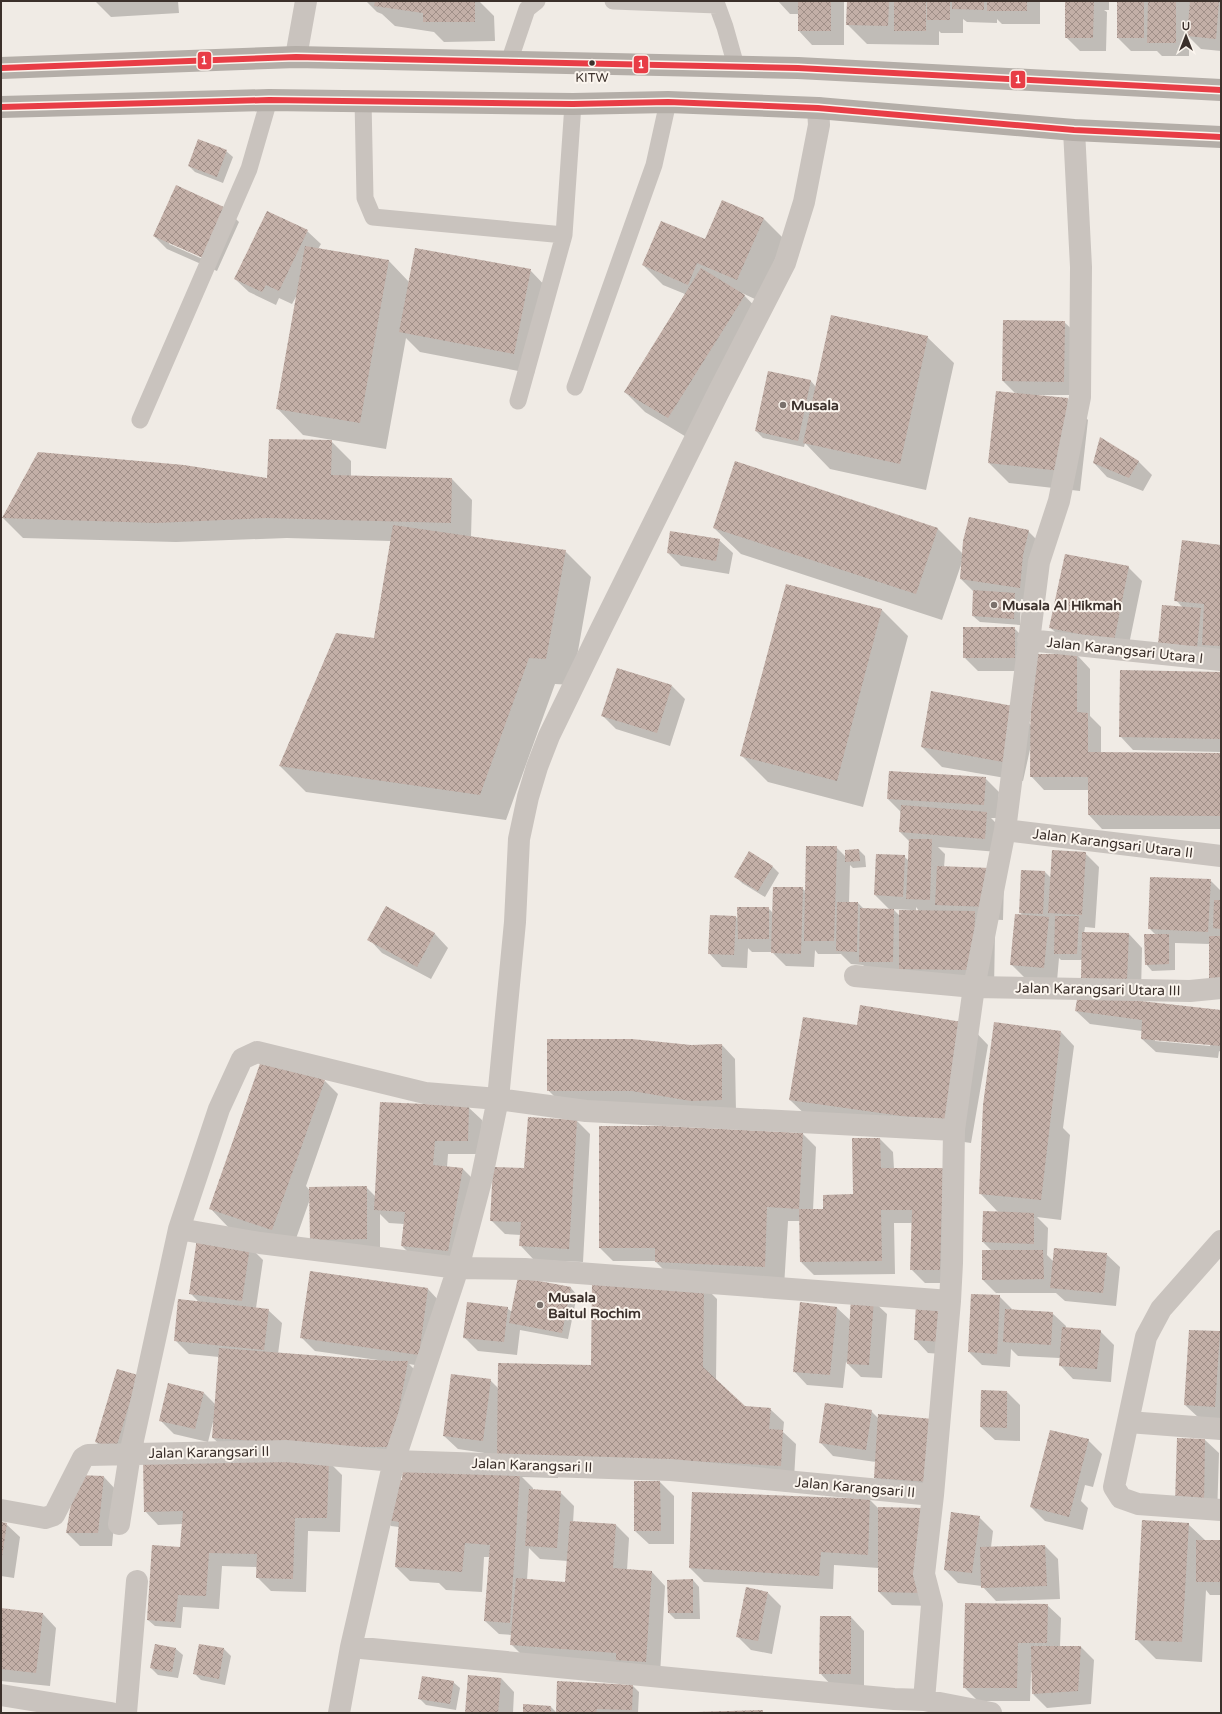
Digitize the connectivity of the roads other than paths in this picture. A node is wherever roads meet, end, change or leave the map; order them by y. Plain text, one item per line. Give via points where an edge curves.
1 (306, 1) edge
2 (536, 1) edge
3 (613, 1) edge
4 (296, 57) junction
5 (509, 62) junction
6 (736, 66) junction
7 (1, 68) edge
8 (1221, 90) edge
9 (269, 100) junction
10 (363, 100) junction
11 (668, 102) junction
12 (573, 104) junction
13 (1, 107) edge
14 (818, 108) junction
15 (1074, 130) junction
16 (1221, 137) edge
17 (564, 235) junction
18 (575, 387) dead end
19 (518, 401) dead end
20 (140, 420) dead end
21 (1028, 640) junction
22 (1221, 660) edge
23 (1005, 830) junction
24 (1221, 856) edge
25 (855, 976) dead end
26 (974, 987) junction
27 (1221, 988) edge
28 (498, 1099) junction
29 (954, 1130) junction
30 (179, 1228) junction
31 (1221, 1241) edge
32 (458, 1268) junction
33 (950, 1301) junction
34 (1128, 1422) junction
35 (1221, 1429) edge
36 (130, 1454) junction
37 (394, 1461) junction
38 (933, 1495) junction
39 (1, 1510) edge
40 (1221, 1510) edge
41 (119, 1524) dead end
42 (137, 1580) dead end
43 (351, 1647) junction
44 (1, 1695) edge
45 (924, 1700) junction
46 (71, 1710) edge
47 (111, 1713) edge
48 (126, 1713) edge
49 (339, 1713) edge
50 (991, 1713) edge

1 - 4 street
2 - 5 lane via 527,9
3 - 6 lane via 717,5
4 - 5 highway
4 - 7 highway
5 - 6 highway
6 - 8 highway
9 - 10 highway
9 - 13 highway
9 - 20 lane via 249,169
10 - 12 highway
10 - 17 lane via 365,198 373,217
11 - 12 highway
11 - 14 highway
11 - 18 lane via 654,165
12 - 17 lane
14 - 15 highway
14 - 28 street via 819,124 804,202 785,263 601,629 549,736 537,767 519,839 515,922
15 - 16 highway
15 - 21 street via 1082,267 1080,396 1059,501 1039,562
17 - 19 lane
21 - 22 street, Jalan Karangsari Utara I
21 - 23 street
23 - 24 street, Jalan Karangsari Utara II
23 - 26 street
25 - 26 street, Jalan Karangsari Utara III
26 - 27 street, Jalan Karangsari Utara III via 1190,991
26 - 29 street
28 - 29 street via 586,1111
28 - 30 street via 425,1093 257,1052 242,1059 219,1109
28 - 32 street via 481,1180
29 - 33 street
30 - 32 street via 260,1243
30 - 36 street
31 - 34 street via 1161,1308 1146,1337
32 - 33 street via 525,1269
32 - 37 street
33 - 38 street
34 - 35 street
34 - 40 street via 1114,1487 1121,1498 1138,1504
36 - 37 street, Jalan Karangsari II via 286,1451
36 - 39 street, Jalan Karangsari II via 88,1455 82,1458 54,1515 45,1518
36 - 41 street
37 - 38 street, Jalan Karangsari II via 671,1470
37 - 43 street
38 - 45 street via 924,1574 932,1605
42 - 48 street
43 - 45 street via 548,1668
43 - 49 street
44 - 46 street
45 - 50 street
46 - 47 street

